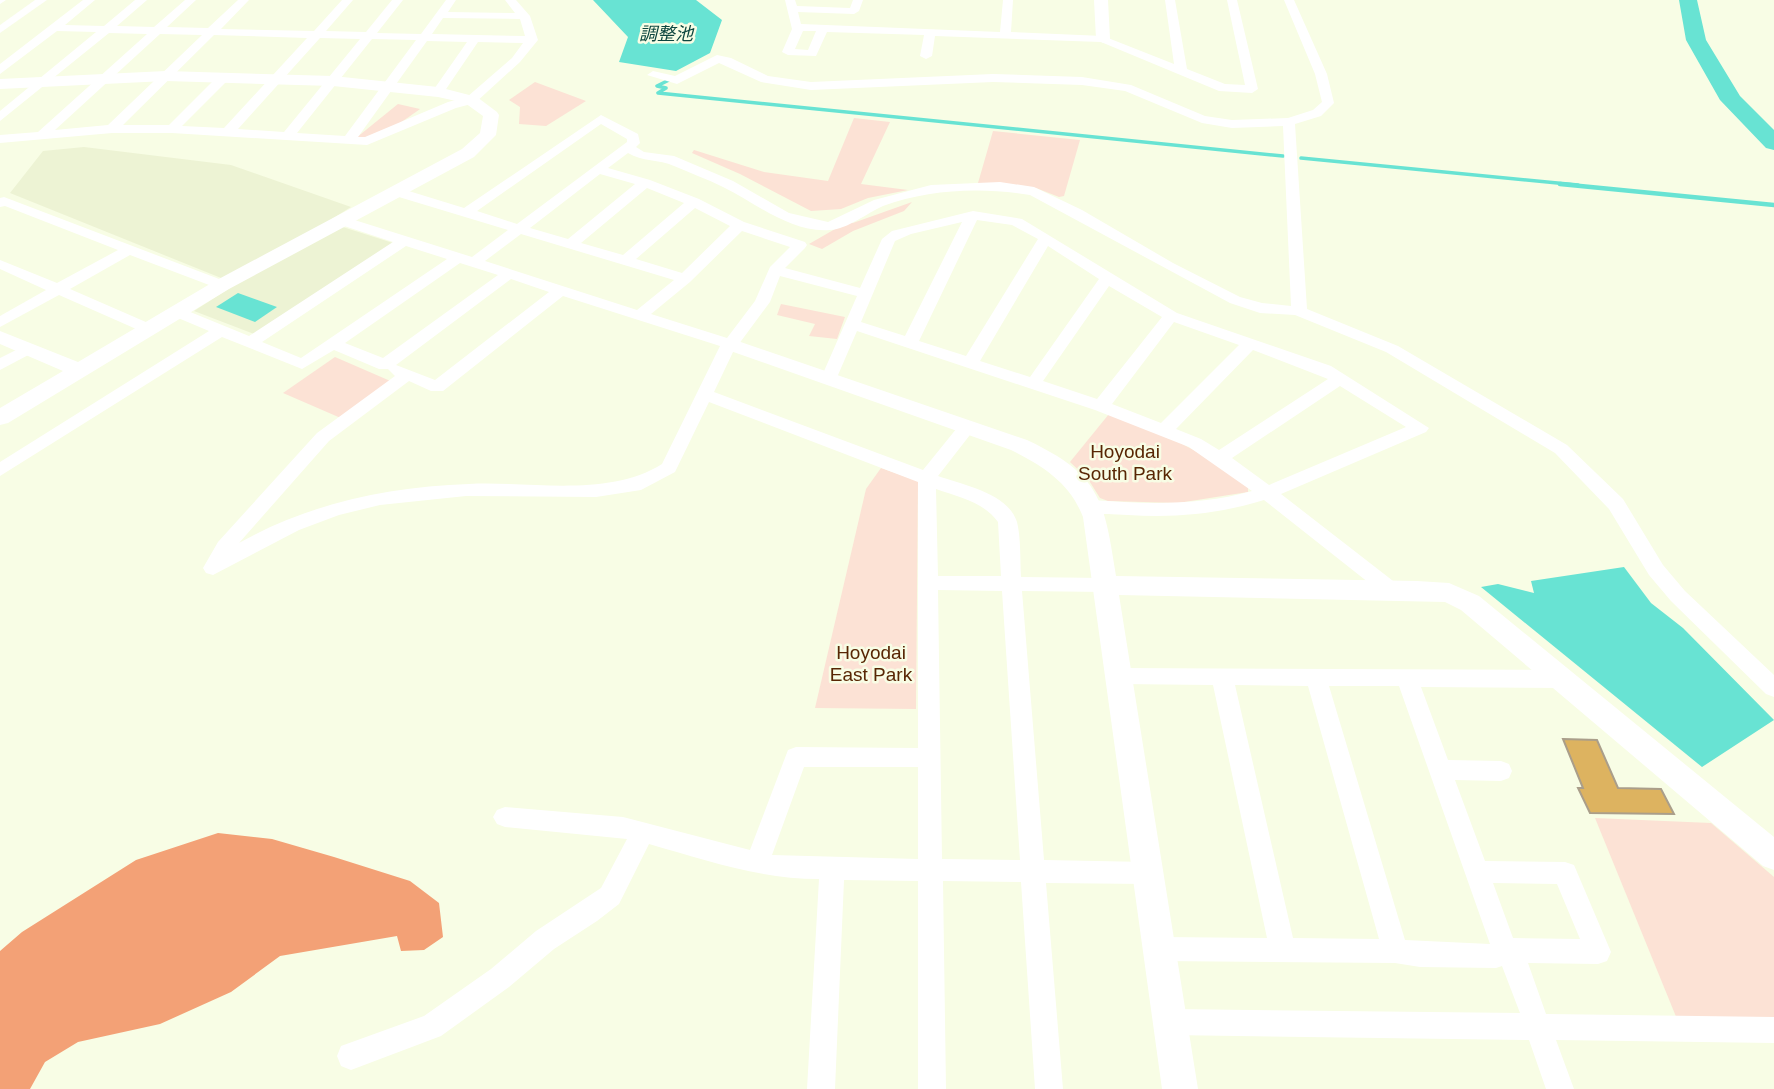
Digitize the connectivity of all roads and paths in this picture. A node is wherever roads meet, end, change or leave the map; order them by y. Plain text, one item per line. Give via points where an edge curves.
1 (42, 0) edge
2 (90, 0) edge
3 (142, 0) edge
4 (191, 0) edge
5 (244, 0) edge
6 (348, 0) edge
7 (398, 0) edge
8 (451, 0) edge
9 (510, 0) edge
10 (858, 0) edge
11 (1008, 0) edge
12 (1101, 0) edge
13 (1170, 0) edge
14 (1232, 0) edge
15 (1289, 0) edge
16 (791, 4) edge
17 (440, 15) junction
18 (524, 16) junction
19 (799, 27) junction
20 (823, 28) junction
21 (52, 29) junction
22 (108, 29) junction
23 (156, 30) junction
24 (0, 31) edge
25 (213, 31) junction
26 (318, 33) junction
27 (930, 33) junction
28 (371, 35) junction
29 (426, 36) junction
30 (475, 38) junction
31 (997, 39) junction
32 (1103, 39) junction
33 (532, 40) junction
34 (926, 56) dead end
35 (0, 71) edge
36 (1181, 71) junction
37 (653, 75) dead end
38 (166, 76) junction
39 (102, 78) junction
40 (223, 78) junction
41 (277, 79) junction
42 (333, 81) junction
43 (43, 82) junction
44 (0, 84) edge
45 (387, 86) junction
46 (438, 92) junction
47 (471, 100) junction
48 (0, 117) edge
49 (1289, 122) junction
50 (112, 129) junction
51 (172, 129) junction
52 (228, 132) junction
53 (44, 133) junction
54 (288, 136) junction
55 (0, 139) edge
56 (349, 140) junction
57 (628, 148) junction
58 (598, 169) junction
59 (645, 183) junction
60 (394, 191) junction
61 (694, 202) junction
62 (0, 203) edge
63 (466, 213) junction
64 (973, 215) junction
65 (340, 220) junction
66 (739, 225) junction
67 (518, 230) junction
68 (1046, 238) junction
69 (404, 241) junction
70 (570, 245) junction
71 (128, 250) junction
72 (456, 259) junction
73 (626, 260) junction
74 (0, 264) edge
75 (474, 264) junction
76 (775, 270) junction
77 (509, 274) junction
78 (1107, 278) junction
79 (685, 279) junction
80 (222, 285) junction
81 (60, 289) junction
82 (561, 290) junction
83 (865, 294) junction
84 (1300, 311) junction
85 (177, 312) junction
86 (639, 316) junction
87 (1171, 316) junction
88 (0, 322) edge
89 (852, 324) junction
90 (149, 329) junction
91 (220, 331) junction
92 (0, 337) edge
93 (251, 342) junction
94 (910, 342) junction
95 (333, 344) junction
96 (730, 344) junction
97 (1250, 344) junction
98 (28, 349) junction
99 (970, 363) junction
100 (0, 365) edge
101 (385, 365) junction
102 (79, 370) junction
103 (407, 375) junction
104 (828, 378) junction
105 (1341, 378) junction
106 (1033, 384) junction
107 (704, 394) junction
108 (1101, 406) junction
109 (0, 418) edge
110 (967, 426) junction
111 (1166, 429) junction
112 (1220, 458) junction
113 (0, 470) edge
114 (927, 478) junction
115 (1267, 494) junction
116 (1091, 506) junction
117 (926, 583) junction
118 (1011, 584) junction
119 (1105, 585) junction
120 (1390, 589) junction
121 (1118, 676) junction
122 (1222, 676) junction
123 (1316, 677) junction
124 (1407, 678) junction
125 (1564, 679) junction
126 (1774, 688) edge
127 (928, 758) junction
128 (1441, 770) junction
129 (1501, 771) dead end
130 (505, 817) dead end
131 (643, 832) junction
132 (1774, 856) edge
133 (757, 863) junction
134 (832, 869) junction
135 (930, 870) junction
136 (1033, 871) junction
137 (1477, 872) junction
138 (1148, 873) junction
139 (1159, 949) junction
140 (1506, 950) junction
141 (1283, 951) junction
142 (1395, 951) junction
143 (1170, 1022) junction
144 (1538, 1027) junction
145 (1774, 1030) edge
146 (351, 1056) dead end
147 (821, 1089) edge
148 (932, 1089) edge
149 (1049, 1089) edge
150 (1180, 1089) edge
151 (1560, 1089) edge

1 - 24 street
2 - 21 street
3 - 22 street
4 - 23 street
5 - 25 street
6 - 26 street
7 - 28 street
8 - 17 street
9 - 18 street
10 - 16 street via 854,11
11 - 31 street
12 - 32 street
13 - 36 street
14 - 36 street via 1252,89 1223,88
15 - 49 street via 1321,74 1328,103 1317,113
16 - 19 street
17 - 18 street
17 - 29 street
18 - 33 street
19 - 20 street
19 - 20 street via 788,52 812,54
20 - 27 street via 875,35
21 - 22 street
21 - 24 street
21 - 35 street
22 - 23 street
22 - 43 street
23 - 25 street
23 - 39 street
25 - 26 street
25 - 38 street
26 - 28 street
26 - 41 street
27 - 31 street
27 - 34 street
28 - 29 street
28 - 42 street
29 - 30 street
29 - 45 street
30 - 33 street
30 - 46 street
31 - 32 street
32 - 36 street
33 - 47 street
37 - 49 street via 677,80 717,59 765,79 811,86 993,78 1082,81 1127,88 1213,122
38 - 39 street
38 - 40 street
38 - 50 street
39 - 43 street
39 - 53 street
40 - 41 street
40 - 51 street
41 - 42 street
41 - 52 street
42 - 45 street
42 - 54 street
43 - 44 street
43 - 48 street
45 - 46 street
45 - 56 street
46 - 47 street
47 - 56 street via 376,139
47 - 60 street via 491,115 488,135 468,153
49 - 84 street
50 - 51 street
50 - 53 street
51 - 52 street
52 - 54 street
53 - 55 street
54 - 56 street
57 - 58 street
57 - 63 street via 633,137 601,119
57 - 84 street via 640,155 669,159 728,184 784,216 811,224 830,226 878,203 931,189 1000,186 1034,191 1235,300 1260,309
58 - 59 street
58 - 67 street
59 - 61 street
59 - 70 street
60 - 63 street
60 - 65 street
61 - 66 street
61 - 73 street
62 - 71 street
63 - 67 street
64 - 68 street via 1015,220
64 - 83 street via 894,235
64 - 94 street
65 - 69 street
65 - 80 street
66 - 76 street via 800,245
66 - 79 street
67 - 70 street
67 - 75 street
68 - 78 street
68 - 99 street
69 - 72 street
69 - 93 street
70 - 73 street
71 - 80 street
71 - 81 street
72 - 75 street
72 - 95 street
73 - 79 street
74 - 81 street
75 - 77 street
76 - 83 street
76 - 96 street via 762,302
77 - 82 street
77 - 101 street
78 - 87 street
78 - 106 street
79 - 86 street
80 - 85 street
81 - 88 street
81 - 90 street
82 - 86 street
82 - 103 street via 437,387
83 - 89 street
84 - 126 street via 1392,349 1561,449 1616,505 1678,596
85 - 90 street
85 - 91 street
86 - 96 street
87 - 97 street
87 - 108 street
89 - 94 street
89 - 104 street
90 - 102 street
91 - 93 street
91 - 113 street
92 - 98 street
93 - 95 street via 303,364
94 - 99 street
95 - 101 street
96 - 104 street
96 - 107 street
97 - 105 street
97 - 111 street
98 - 100 street
98 - 102 street
99 - 106 street
101 - 103 street
102 - 109 street
103 - 107 street via 323,438 225,547 213,568 295,522 380,499 639,485 669,468
104 - 110 street
105 - 112 street
105 - 115 street via 1420,428
106 - 108 street
107 - 114 street
108 - 111 street
110 - 114 street
110 - 116 street via 1019,445 1058,466 1081,487
111 - 112 street
112 - 115 street
114 - 117 street
114 - 118 street via 987,501 1000,511 1007,521
115 - 116 street via 1205,508
115 - 120 street
116 - 119 street
117 - 118 street
117 - 127 street
118 - 119 street
118 - 136 street
119 - 120 street
119 - 121 street
120 - 125 street via 1460,597
121 - 122 street
121 - 138 street
122 - 123 street
122 - 141 street
123 - 124 street
123 - 142 street
124 - 125 street
124 - 128 street
125 - 132 street
127 - 133 street via 796,757
127 - 135 street
128 - 129 street
128 - 137 street
130 - 131 street
131 - 133 street
131 - 146 street via 610,896 588,914 545,940 432,1027
133 - 134 street
134 - 135 street
134 - 147 street
135 - 136 street
135 - 148 street
136 - 138 street
136 - 149 street
137 - 140 street
137 - 140 street via 1565,873 1598,951
138 - 139 street
139 - 141 street
139 - 143 street
140 - 142 street via 1496,956
140 - 144 street via 1516,963
141 - 142 street
143 - 144 street
143 - 150 street
144 - 145 street
144 - 151 street

